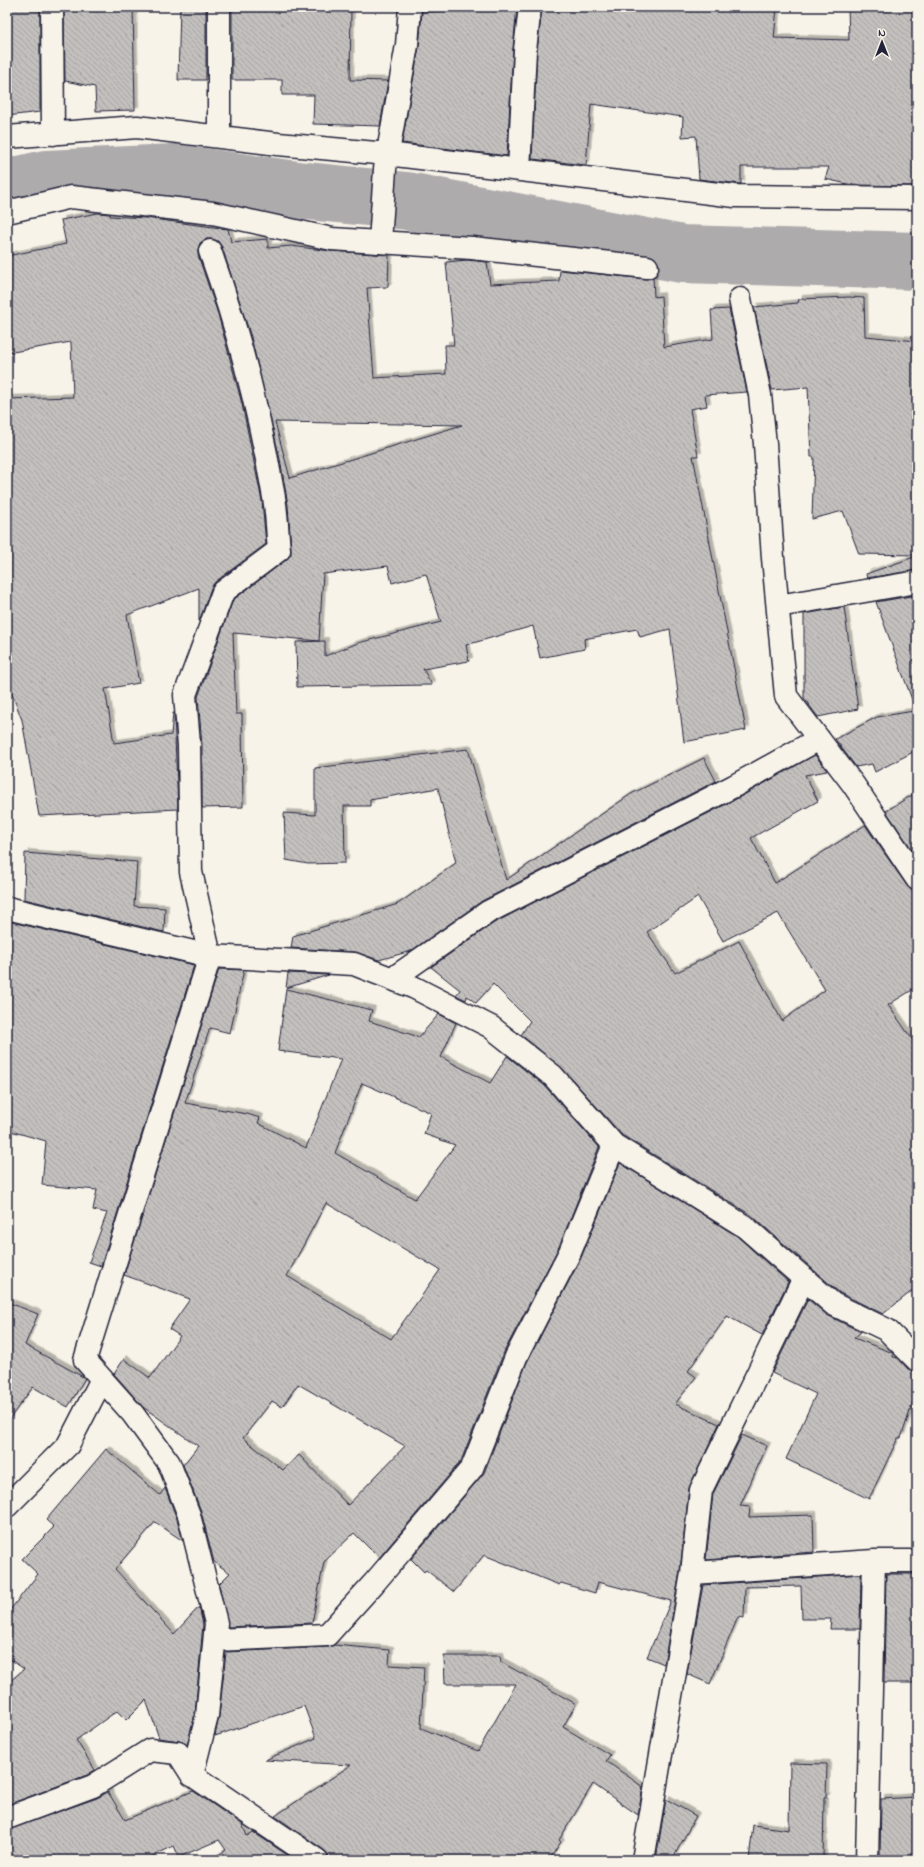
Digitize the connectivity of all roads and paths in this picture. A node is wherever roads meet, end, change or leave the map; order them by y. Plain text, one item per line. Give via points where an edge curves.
1 (52, 7) edge
2 (219, 7) edge
3 (410, 7) edge
4 (530, 7) edge
5 (53, 134) junction
6 (7, 137) edge
7 (219, 137) junction
8 (386, 162) junction
9 (519, 170) junction
10 (917, 198) edge
11 (7, 212) edge
12 (380, 234) junction
13 (210, 251) dead end
14 (647, 267) dead end
15 (740, 298) dead end
16 (917, 582) edge
17 (778, 606) junction
18 (819, 739) junction
19 (917, 879) edge
20 (7, 908) edge
21 (210, 956) junction
22 (392, 979) junction
23 (614, 1145) junction
24 (804, 1278) junction
25 (917, 1360) edge
26 (102, 1379) junction
27 (7, 1506) edge
28 (874, 1561) junction
29 (917, 1561) edge
30 (692, 1573) junction
31 (215, 1640) junction
32 (192, 1775) junction
33 (7, 1818) edge
34 (317, 1860) edge
35 (643, 1860) edge
36 (867, 1860) edge

1 - 5 street
2 - 7 street
3 - 8 street via 407,45
4 - 9 street via 525,50
5 - 6 street
5 - 7 street via 137,128
7 - 8 street
8 - 9 street
8 - 12 street
9 - 10 street via 735,196
11 - 12 street via 72,197 213,213 332,239
12 - 14 street via 472,248
13 - 21 street via 257,409 274,494 279,550 222,592 185,695 189,745 191,872
15 - 17 street via 760,395
16 - 17 street
17 - 18 street via 786,696
18 - 19 street via 853,784
18 - 22 street via 734,786 488,912
20 - 21 street
21 - 22 street via 354,964
21 - 26 street via 85,1360
22 - 23 street via 413,987 490,1027 553,1076
23 - 24 street via 744,1226
23 - 31 street via 570,1252 516,1357 472,1468 327,1635
24 - 25 street via 833,1304 887,1330
24 - 30 street via 701,1490
26 - 27 street via 68,1445
26 - 31 street via 133,1414 169,1463 189,1515 216,1624
28 - 29 street
28 - 30 street
28 - 36 street
30 - 35 street
31 - 32 street via 207,1716
32 - 33 street via 178,1753 150,1750 93,1786
32 - 34 street

